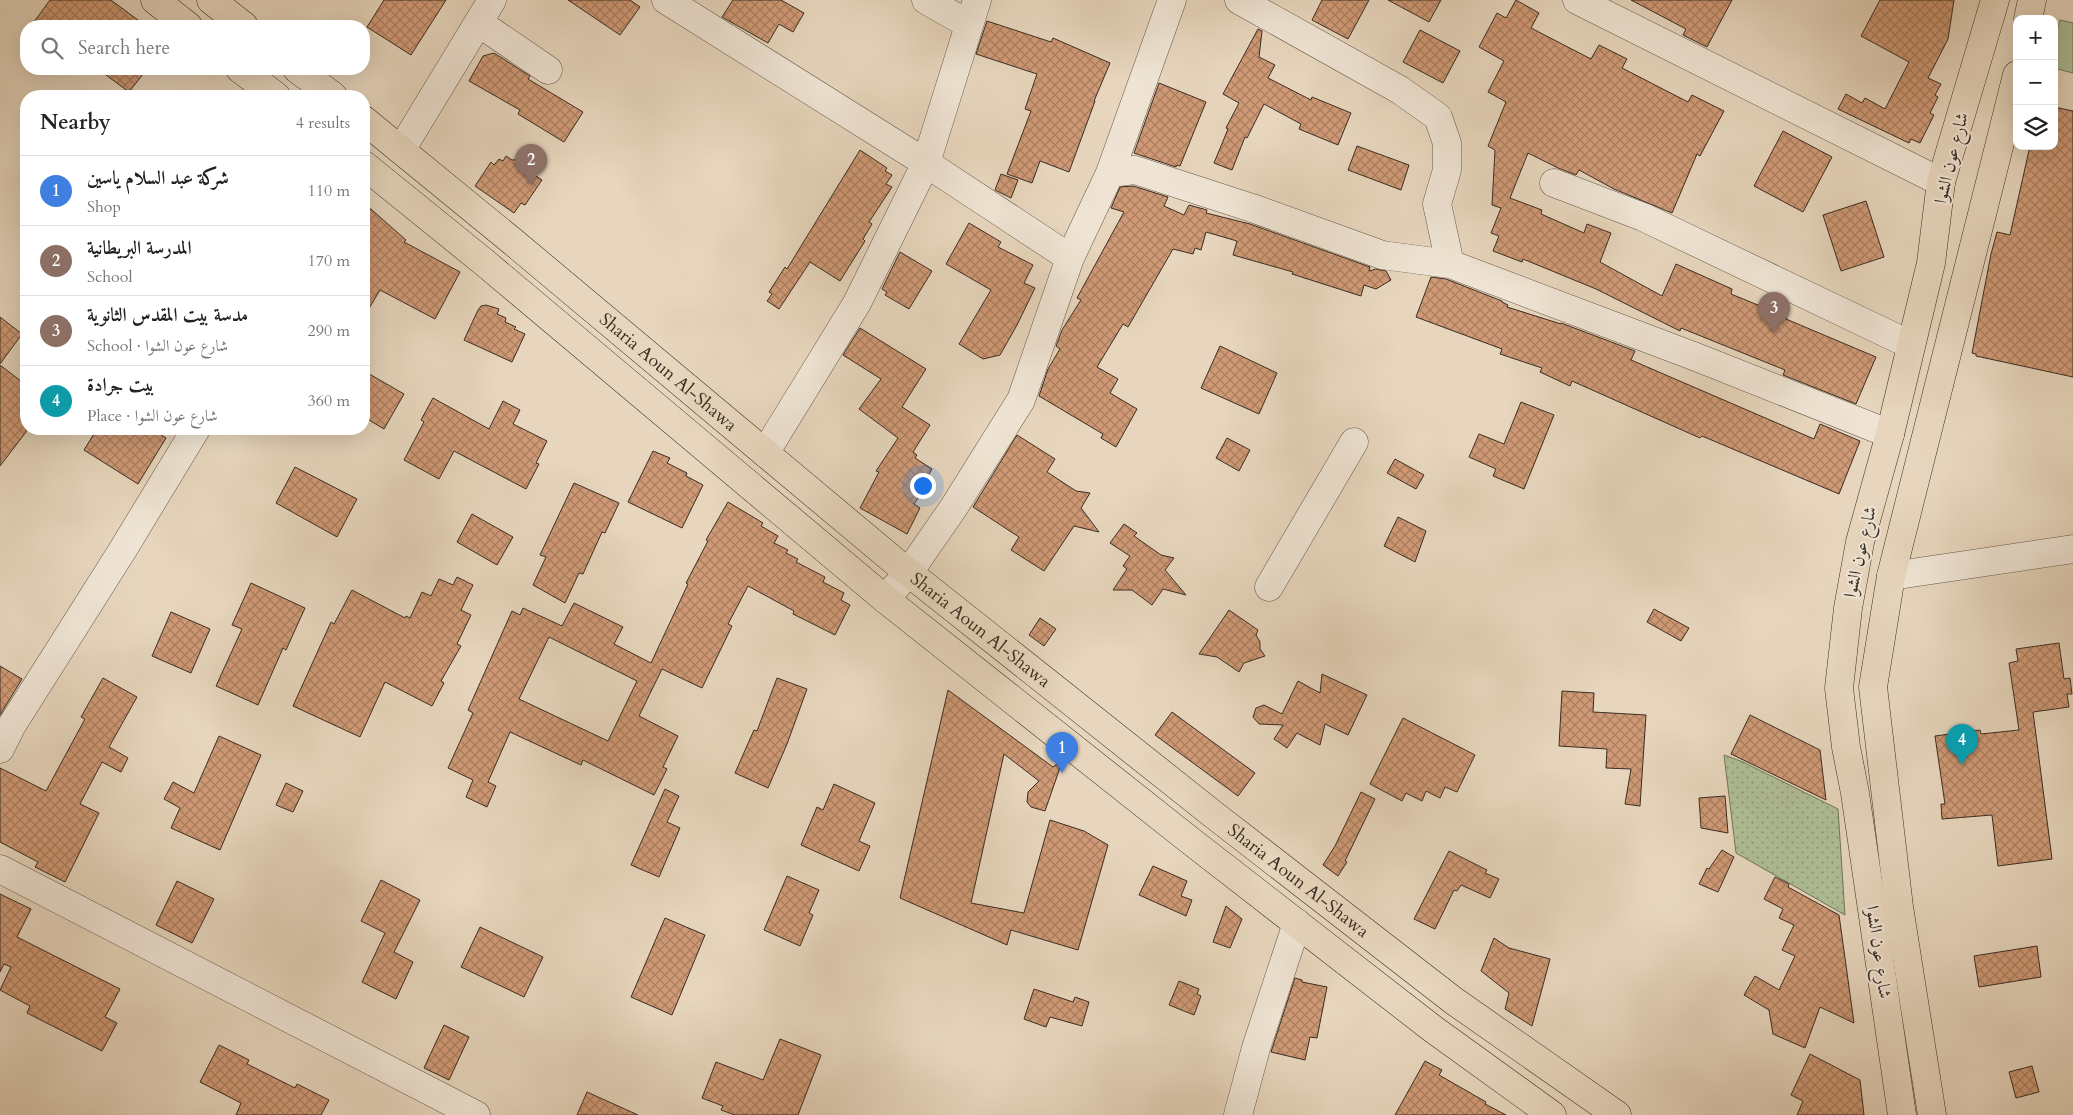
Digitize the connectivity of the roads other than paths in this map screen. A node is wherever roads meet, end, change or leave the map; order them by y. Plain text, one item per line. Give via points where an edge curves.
1 (155, 0) edge
2 (211, 0) edge
3 (666, 0) edge
4 (926, 0) edge
5 (1172, 0) edge
6 (1240, 0) edge
7 (1577, 0) edge
8 (1995, 0) edge
9 (2032, 0) edge
10 (485, 11) edge
11 (972, 12) edge
12 (2029, 15) edge
13 (180, 20) edge
14 (236, 20) edge
15 (548, 70) dead end
16 (248, 75) edge
17 (306, 75) edge
18 (268, 90) edge
19 (325, 90) edge
20 (2013, 91) edge
21 (370, 125) edge
22 (402, 150) junction
23 (926, 163) junction
24 (370, 170) edge
25 (1110, 172) junction
26 (1941, 182) junction
27 (1554, 183) dead end
28 (1070, 258) junction
29 (1450, 264) junction
30 (1911, 345) junction
31 (1890, 434) junction
32 (192, 435) edge
33 (1354, 442) dead end
34 (765, 453) junction
35 (2073, 549) edge
36 (909, 572) junction
37 (1891, 576) junction
38 (1268, 587) dead end
39 (885, 599) junction
40 (0, 749) edge
41 (0, 869) edge
42 (1297, 924) junction
43 (476, 1115) edge
44 (1238, 1115) edge
45 (1552, 1115) edge
46 (1617, 1115) edge
47 (1902, 1115) edge
48 (1932, 1115) edge

1 - 13 main road
2 - 14 main road
3 - 23 street
4 - 11 street
5 - 25 street
6 - 29 street via 1400,90 1438,117 1447,143 1447,170 1437,204
7 - 26 street
8 - 26 main road, شارع عون الشوا
9 - 12 main road
10 - 15 street
10 - 22 street
11 - 23 street
16 - 18 main road
17 - 19 main road
20 - 37 main road, شارع عون الشوا
21 - 22 main road, Sharia Aoun Al-Shawa
22 - 34 main road, Sharia Aoun Al-Shawa
23 - 28 street
23 - 34 street via 857,303
24 - 39 main road, Sharia Aoun Al-Shawa
25 - 28 street
25 - 29 street via 1135,170 1382,255
26 - 30 main road, شارع عون الشوا via 1930,263
27 - 30 street via 1643,217
28 - 36 street via 1021,400
29 - 31 street
30 - 31 main road, شارع عون الشوا
31 - 47 main road, شارع عون الشوا via 1860,542 1839,688
32 - 40 street via 16,717
33 - 38 street
34 - 36 main road, Sharia Aoun Al-Shawa
35 - 37 street
36 - 39 street
36 - 46 main road, Sharia Aoun Al-Shawa via 1206,809 1454,1001
37 - 48 main road, شارع عون الشوا via 1874,688 1898,907
39 - 42 main road, Sharia Aoun Al-Shawa
41 - 43 street
42 - 44 street via 1256,1048
42 - 45 main road, Sharia Aoun Al-Shawa via 1433,1029

